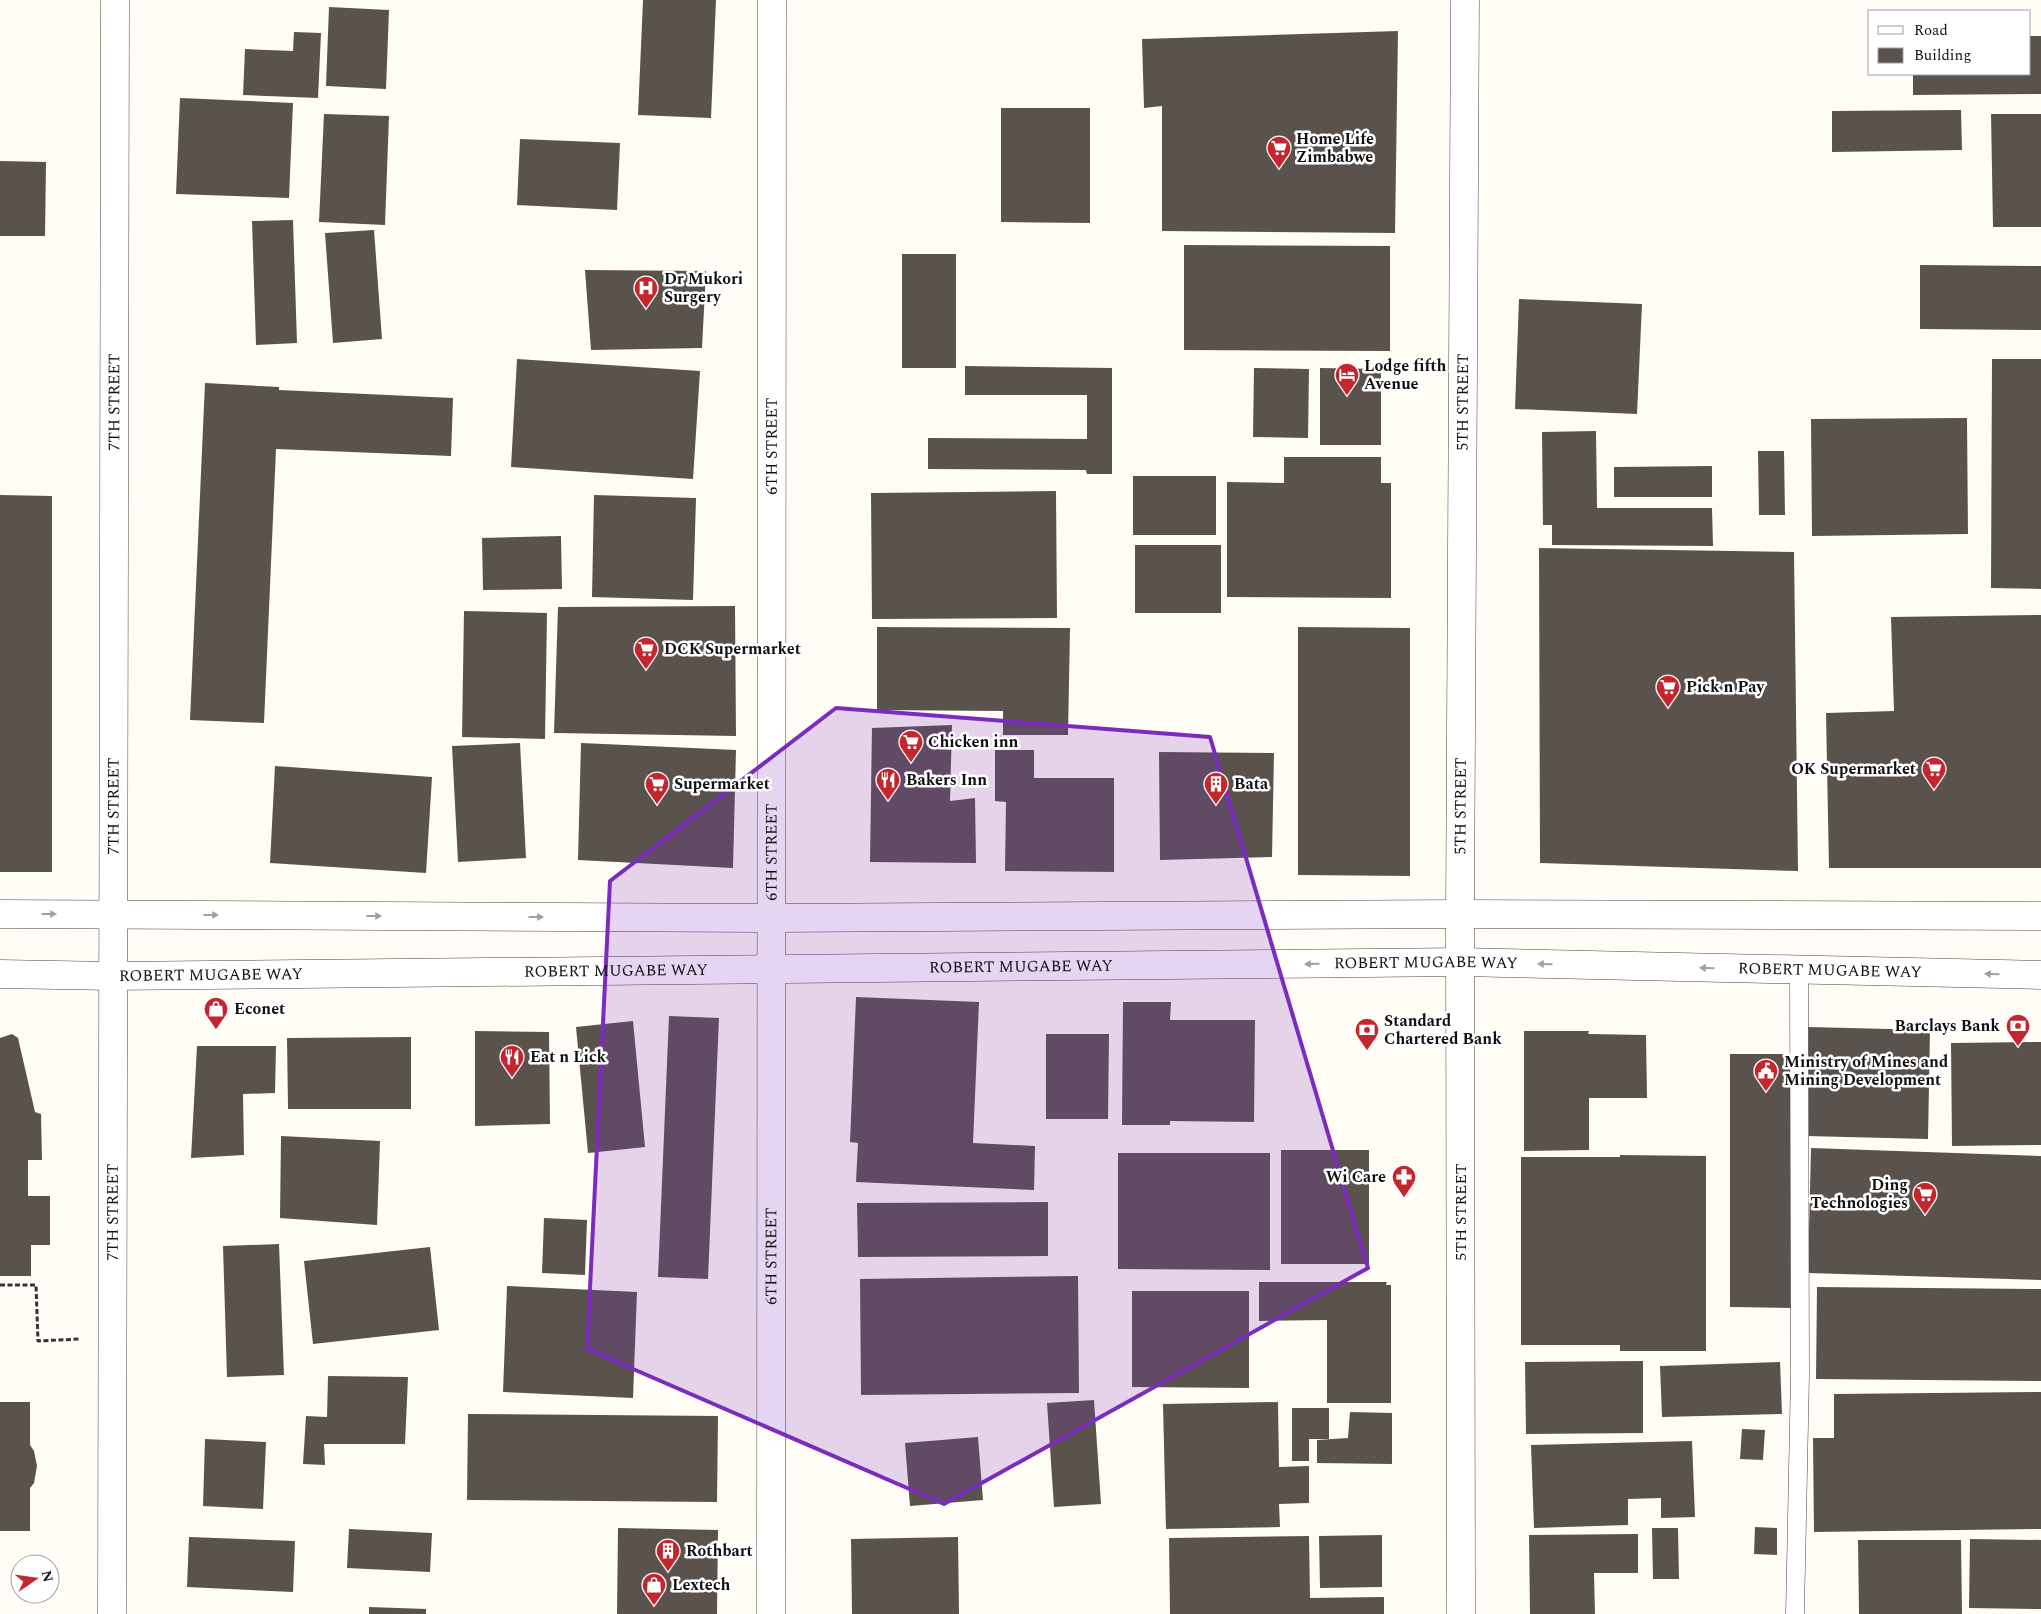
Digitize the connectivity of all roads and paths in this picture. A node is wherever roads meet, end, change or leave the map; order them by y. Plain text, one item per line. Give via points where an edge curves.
1 (115, 0) edge
2 (772, 0) edge
3 (1465, 0) edge
4 (0, 914) edge
5 (114, 914) junction
6 (1460, 914) junction
7 (2041, 916) edge
8 (772, 918) junction
9 (1461, 962) junction
10 (772, 970) junction
11 (1799, 970) junction
12 (0, 974) edge
13 (112, 976) junction
14 (2041, 976) edge
15 (0, 1285) edge
16 (79, 1330) dead end
17 (112, 1614) edge
18 (771, 1614) edge
19 (1462, 1614) edge
20 (1795, 1614) edge

1 - 5 street, 7TH STREET
2 - 8 street, 6TH STREET
3 - 6 street, 5TH STREET
4 -> 5 street
5 -> 8 street
5 - 13 street, 7TH STREET
6 - 7 street
6 - 8 street
6 - 9 street, 5TH STREET
8 - 10 street, 6TH STREET
9 -> 10 street, ROBERT MUGABE WAY
11 -> 9 street, ROBERT MUGABE WAY
9 - 19 street, 5TH STREET
10 - 13 street, ROBERT MUGABE WAY
10 - 18 street, 6TH STREET
14 -> 11 street, ROBERT MUGABE WAY
11 - 20 lane via 1800,1375
12 - 13 street, ROBERT MUGABE WAY
13 - 17 street, 7TH STREET
15 - 16 path via 36,1285 38,1341 79,1339

